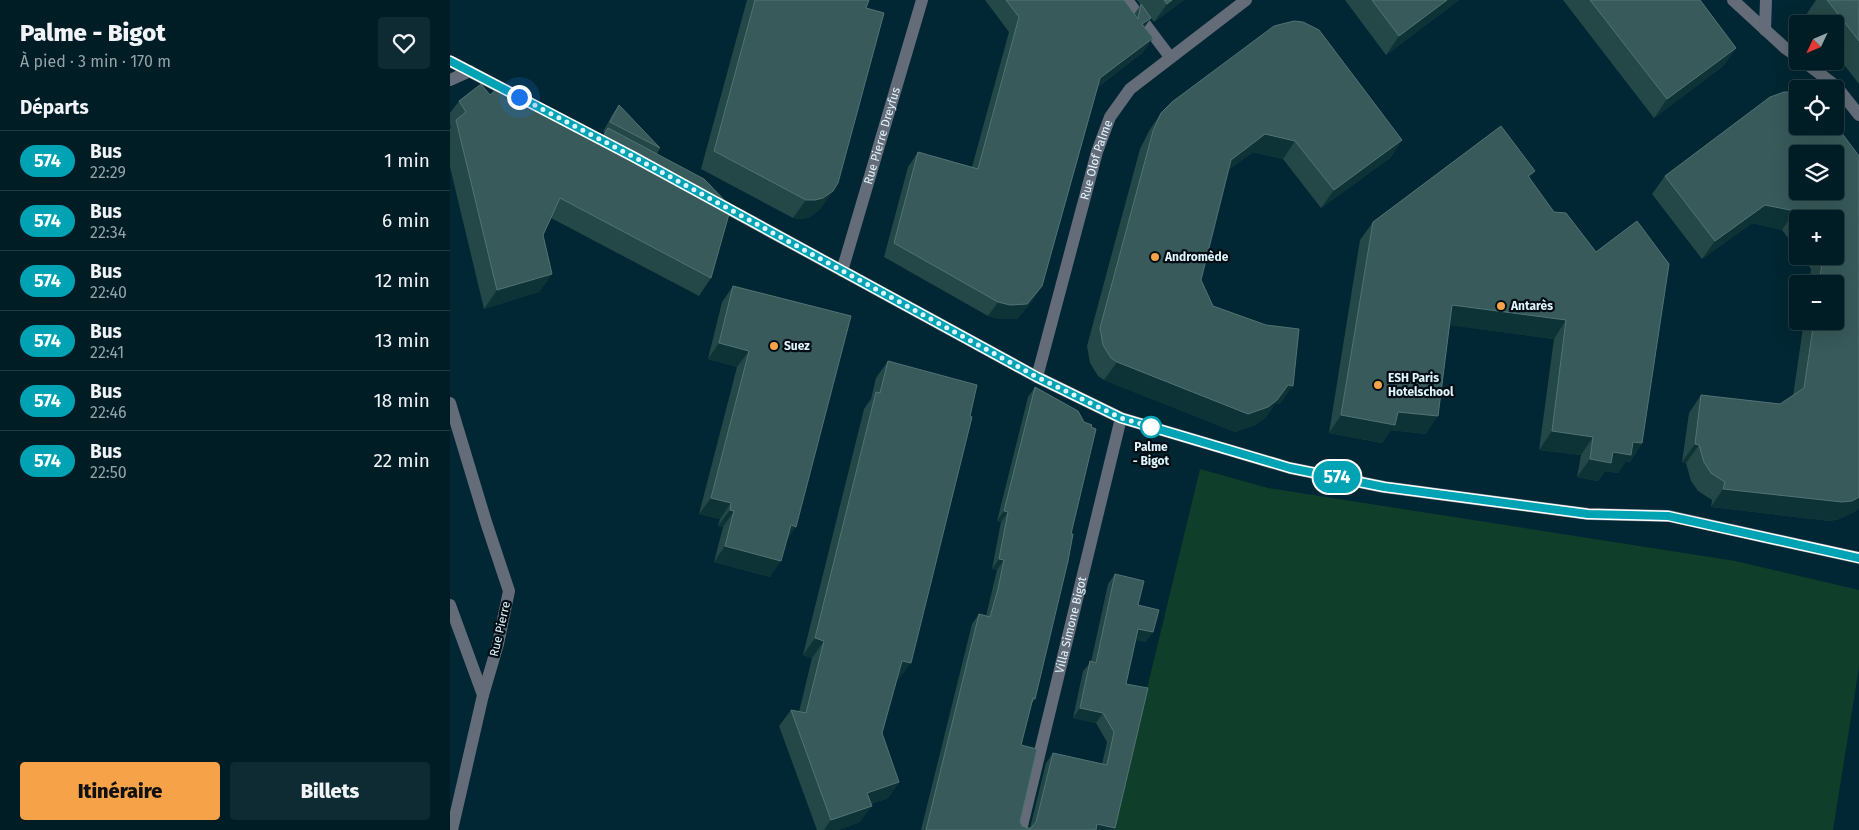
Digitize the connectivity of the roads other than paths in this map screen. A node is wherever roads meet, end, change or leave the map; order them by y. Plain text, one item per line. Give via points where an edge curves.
1 (922, 0) edge
2 (1127, 0) edge
3 (1246, 0) edge
4 (1733, 0) edge
5 (1766, 0) edge
6 (1765, 30) junction
7 (1789, 50) edge
8 (1170, 57) junction
9 (450, 61) edge
10 (1815, 70) edge
11 (470, 72) junction
12 (450, 80) edge
13 (522, 98) edge
14 (1859, 115) edge
15 (702, 194) edge
16 (842, 271) junction
17 (1037, 377) junction
18 (450, 403) edge
19 (1121, 418) junction
20 (1859, 558) edge
21 (450, 605) edge
22 (482, 695) junction
23 (452, 830) edge
24 (1021, 830) edge

1 - 16 street, Rue Pierre Dreyfus
2 - 8 street
3 - 8 street, Rue Olof Palme
4 - 6 street
5 - 6 street
6 - 7 street
8 - 17 street, Rue Olof Palme via 1130,89 1110,117 1097,152
9 - 11 street
10 - 14 street via 1836,86
11 - 12 street
11 - 13 street
15 - 16 street
16 - 17 street
17 - 19 street
18 - 22 street, Rue Pierre via 509,592 498,644
19 - 20 street via 1290,468 1384,487 1588,514 1668,516
19 - 24 street, Villa Simone Bigot
21 - 22 street
22 - 23 street, Rue Pierre

